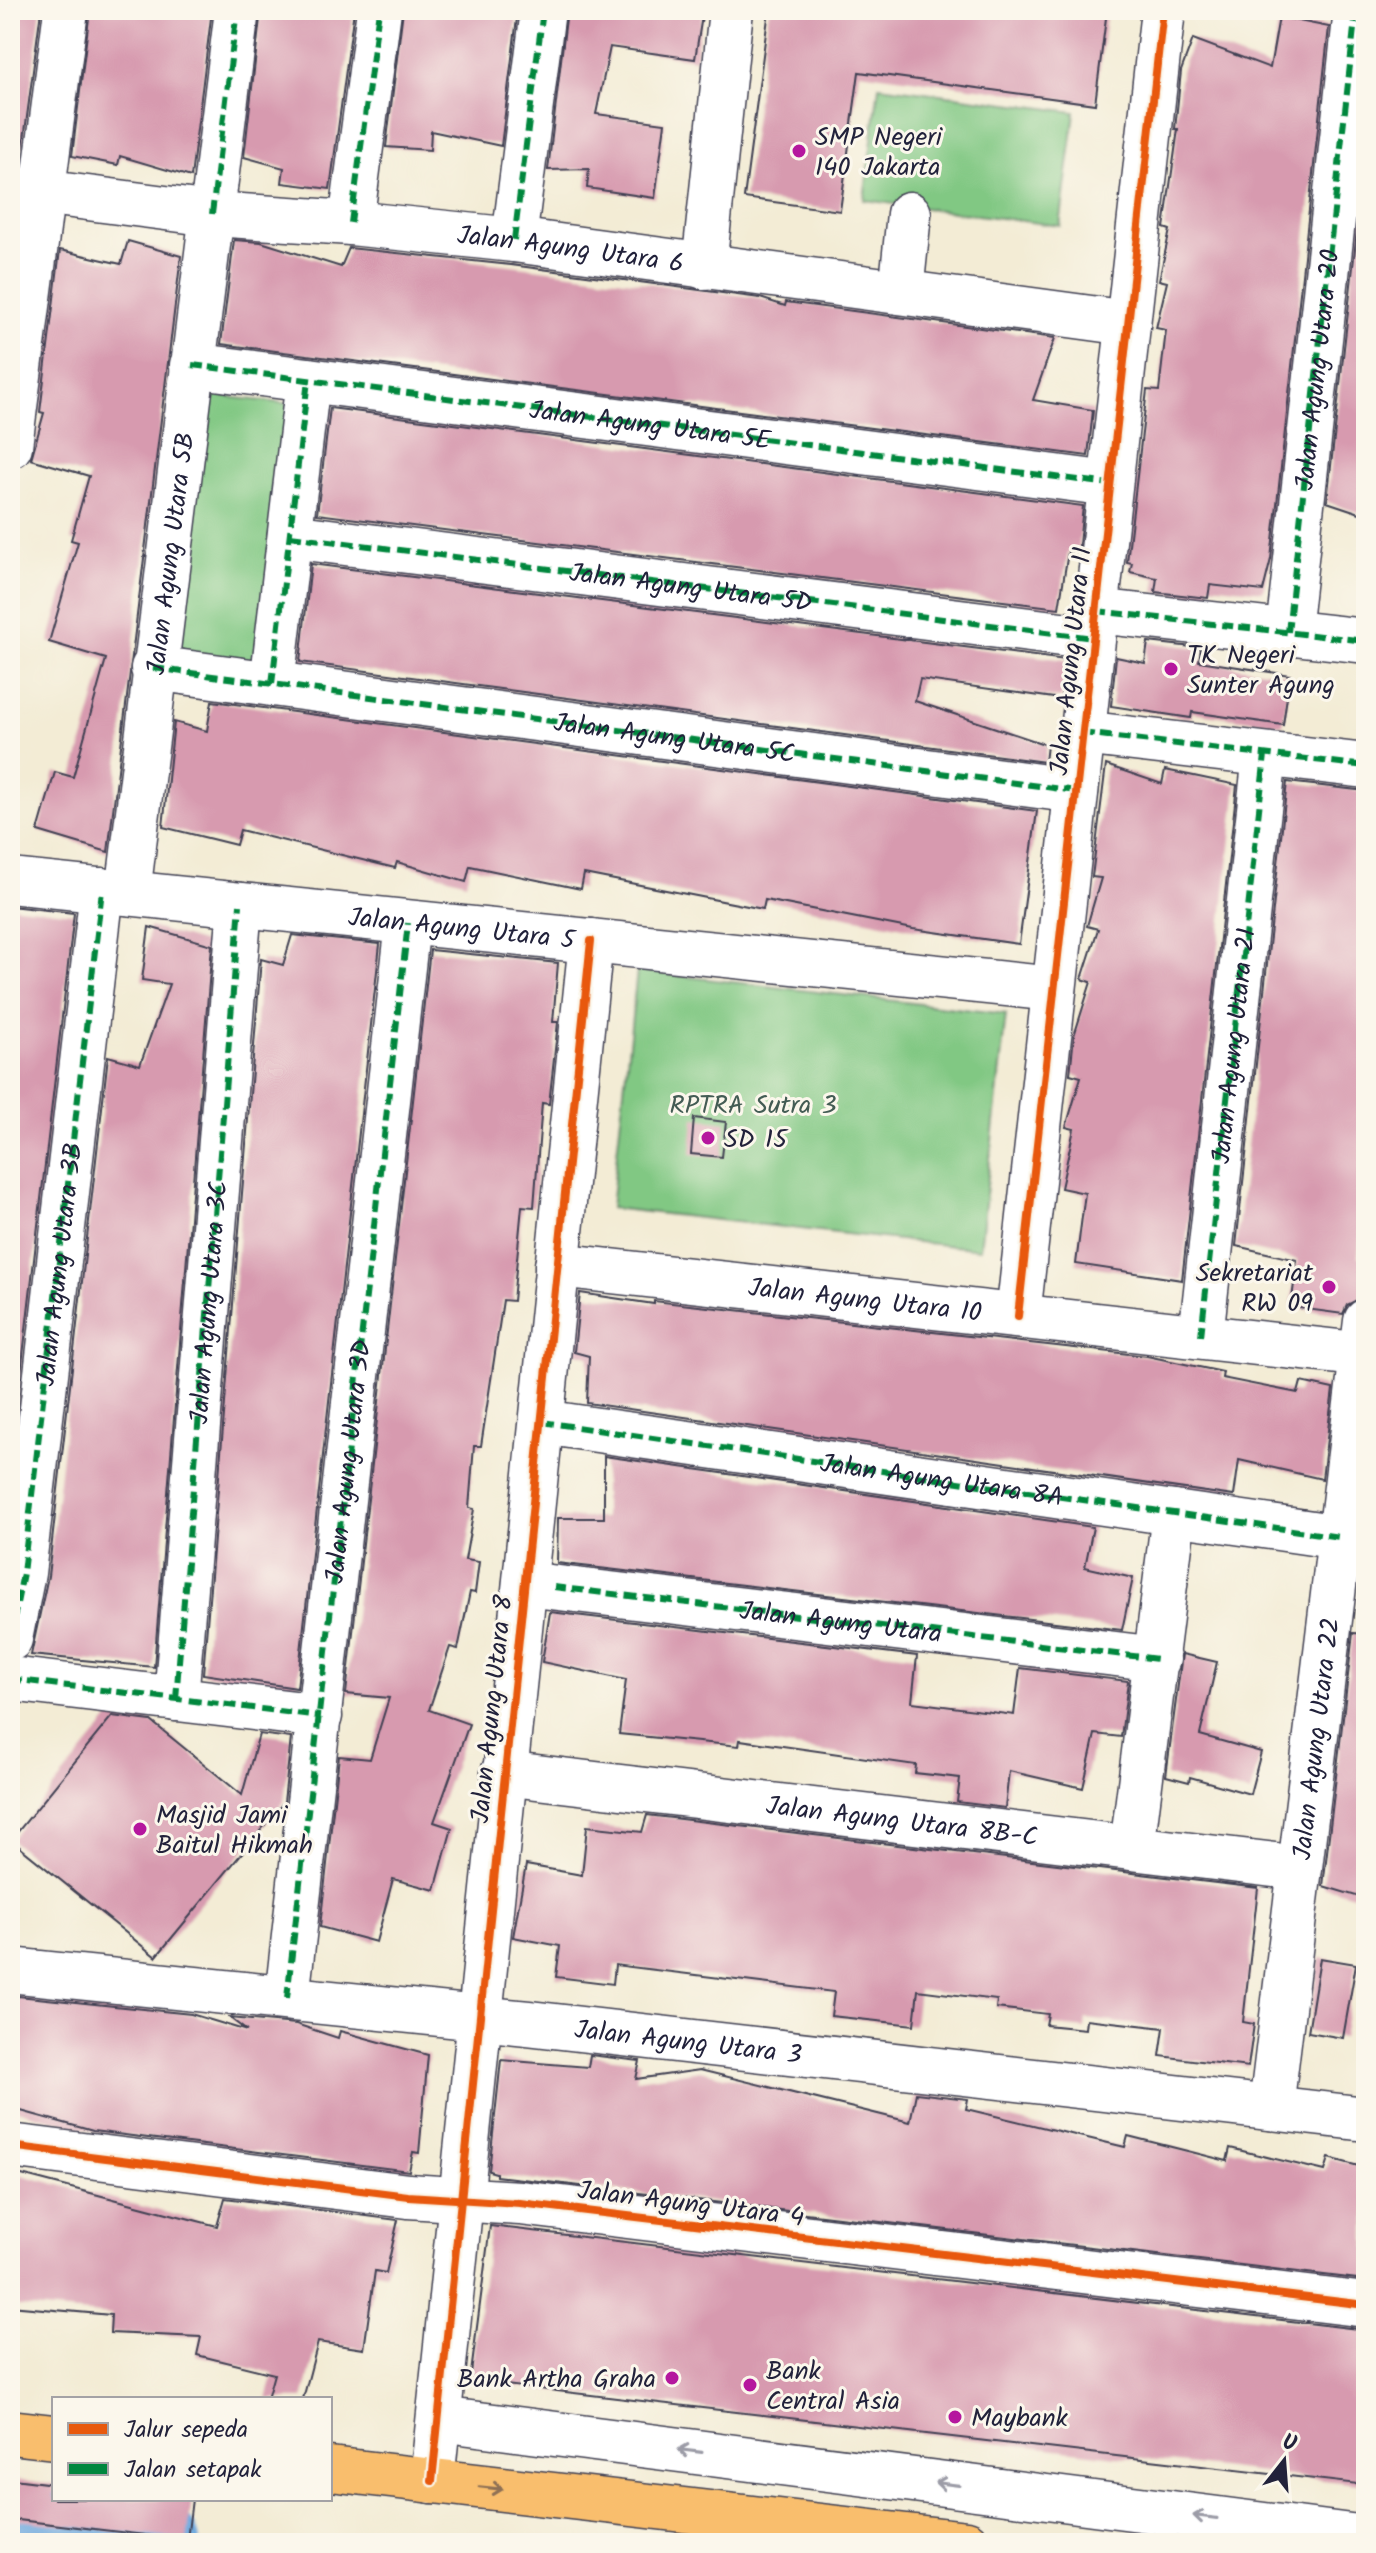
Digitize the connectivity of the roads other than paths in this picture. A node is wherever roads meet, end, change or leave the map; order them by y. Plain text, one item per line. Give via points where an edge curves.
1 (66, 10) edge
2 (237, 10) edge
3 (379, 10) edge
4 (543, 10) edge
5 (731, 10) edge
6 (1163, 10) edge
7 (1356, 10) edge
8 (28, 190) edge
9 (212, 214) junction
10 (909, 214) dead end
11 (351, 223) junction
12 (514, 240) junction
13 (704, 267) junction
14 (901, 292) junction
15 (1128, 323) junction
16 (192, 365) junction
17 (308, 380) junction
18 (10, 446) edge
19 (1110, 484) junction
20 (290, 536) junction
21 (1094, 625) junction
22 (1288, 632) junction
23 (1366, 641) edge
24 (153, 668) junction
25 (272, 684) junction
26 (1082, 733) junction
27 (1265, 755) junction
28 (1366, 766) edge
29 (1076, 791) junction
30 (10, 881) edge
31 (115, 892) junction
32 (240, 905) junction
33 (408, 923) junction
34 (591, 941) junction
35 (1054, 989) junction
36 (557, 1265) junction
37 (1018, 1316) junction
38 (1201, 1336) junction
39 (1365, 1344) edge
40 (542, 1422) junction
41 (1174, 1513) junction
42 (1340, 1537) junction
43 (525, 1584) junction
44 (10, 1639) edge
45 (1158, 1659) junction
46 (10, 1679) edge
47 (176, 1699) junction
48 (320, 1716) junction
49 (503, 1773) junction
50 (1132, 1848) junction
51 (1300, 1868) junction
52 (10, 1970) edge
53 (287, 1998) junction
54 (480, 2018) junction
55 (1271, 2108) junction
56 (1366, 2119) edge
57 (10, 2146) edge
58 (461, 2201) junction
59 (1366, 2305) edge
60 (439, 2419) junction
61 (10, 2432) edge
62 (52, 2437) edge
63 (332, 2469) edge
64 (432, 2481) junction
65 (1366, 2538) edge
66 (967, 2543) edge

1 - 8 street
2 - 9 street, Jalan Agung Utara 5B
3 - 11 street
4 - 12 street
5 - 13 street
6 - 15 street, Jalan Agung Utara 11
7 - 22 street, Jalan Agung Utara 20
8 - 9 street, Jalan Agung Utara 6
8 - 18 street
9 - 11 street, Jalan Agung Utara 6
9 - 16 street, Jalan Agung Utara 5B
10 - 14 street
11 - 12 street, Jalan Agung Utara 6
12 - 13 street, Jalan Agung Utara 6
13 - 14 street, Jalan Agung Utara 6
14 - 15 street, Jalan Agung Utara 6
15 - 19 street, Jalan Agung Utara 11
16 - 17 street, Jalan Agung Utara 5E
16 - 24 street, Jalan Agung Utara 5B
17 - 19 street, Jalan Agung Utara 5E
17 - 20 street
19 - 21 street, Jalan Agung Utara 11
20 - 21 street, Jalan Agung Utara 5D
20 - 25 street
21 - 22 street, Jalan Agung Utara 5D
21 - 26 street, Jalan Agung Utara 11
22 - 23 street, Jalan Agung Utara 5D
24 - 25 street, Jalan Agung Utara 5C
24 - 31 street, Jalan Agung Utara 5B
25 - 29 street, Jalan Agung Utara 5C
26 - 27 street
26 - 29 street, Jalan Agung Utara 11
27 - 28 street
27 - 38 street, Jalan Agung Utara 21
29 - 35 street, Jalan Agung Utara 11
30 - 31 street, Jalan Agung Utara 5
31 - 32 street, Jalan Agung Utara 5
31 - 44 street, Jalan Agung Utara 3B
32 - 33 street, Jalan Agung Utara 5
32 - 47 street, Jalan Agung Utara 3C
33 - 34 street, Jalan Agung Utara 5
33 - 48 street, Jalan Agung Utara 3D
34 - 35 street, Jalan Agung Utara 5
34 - 36 street, Jalan Agung Utara 8
35 - 37 street, Jalan Agung Utara 11
36 - 37 street, Jalan Agung Utara 10
36 - 40 street, Jalan Agung Utara 8
37 - 38 street, Jalan Agung Utara 10
38 - 39 street, Jalan Agung Utara 10
39 - 42 street, Jalan Agung Utara 22
40 - 41 street, Jalan Agung Utara 8A
40 - 43 street, Jalan Agung Utara 8
41 - 42 street, Jalan Agung Utara 8A
41 - 45 street
42 - 51 street, Jalan Agung Utara 22
43 - 45 street, Jalan Agung Utara
43 - 49 street, Jalan Agung Utara 8
45 - 50 street
46 - 47 street
47 - 48 street
48 - 53 street, Jalan Agung Utara 3D
49 - 50 street, Jalan Agung Utara 8B-C
49 - 54 street, Jalan Agung Utara 8
50 - 51 street, Jalan Agung Utara 8B-C
51 - 55 street, Jalan Agung Utara 22
52 - 53 street, Jalan Agung Utara 3
53 - 54 street, Jalan Agung Utara 3
54 - 55 street, Jalan Agung Utara 3
54 - 58 street, Jalan Agung Utara 8
55 - 56 street, Jalan Agung Utara 3
57 - 58 street, Jalan Agung Utara 4
58 - 59 street, Jalan Agung Utara 4 via 520,2203
58 - 60 street, Jalan Agung Utara 8
60 - 64 street, Jalan Agung Utara 8
65 -> 60 street
61 - 62 main road
63 - 64 main road
64 -> 66 main road

